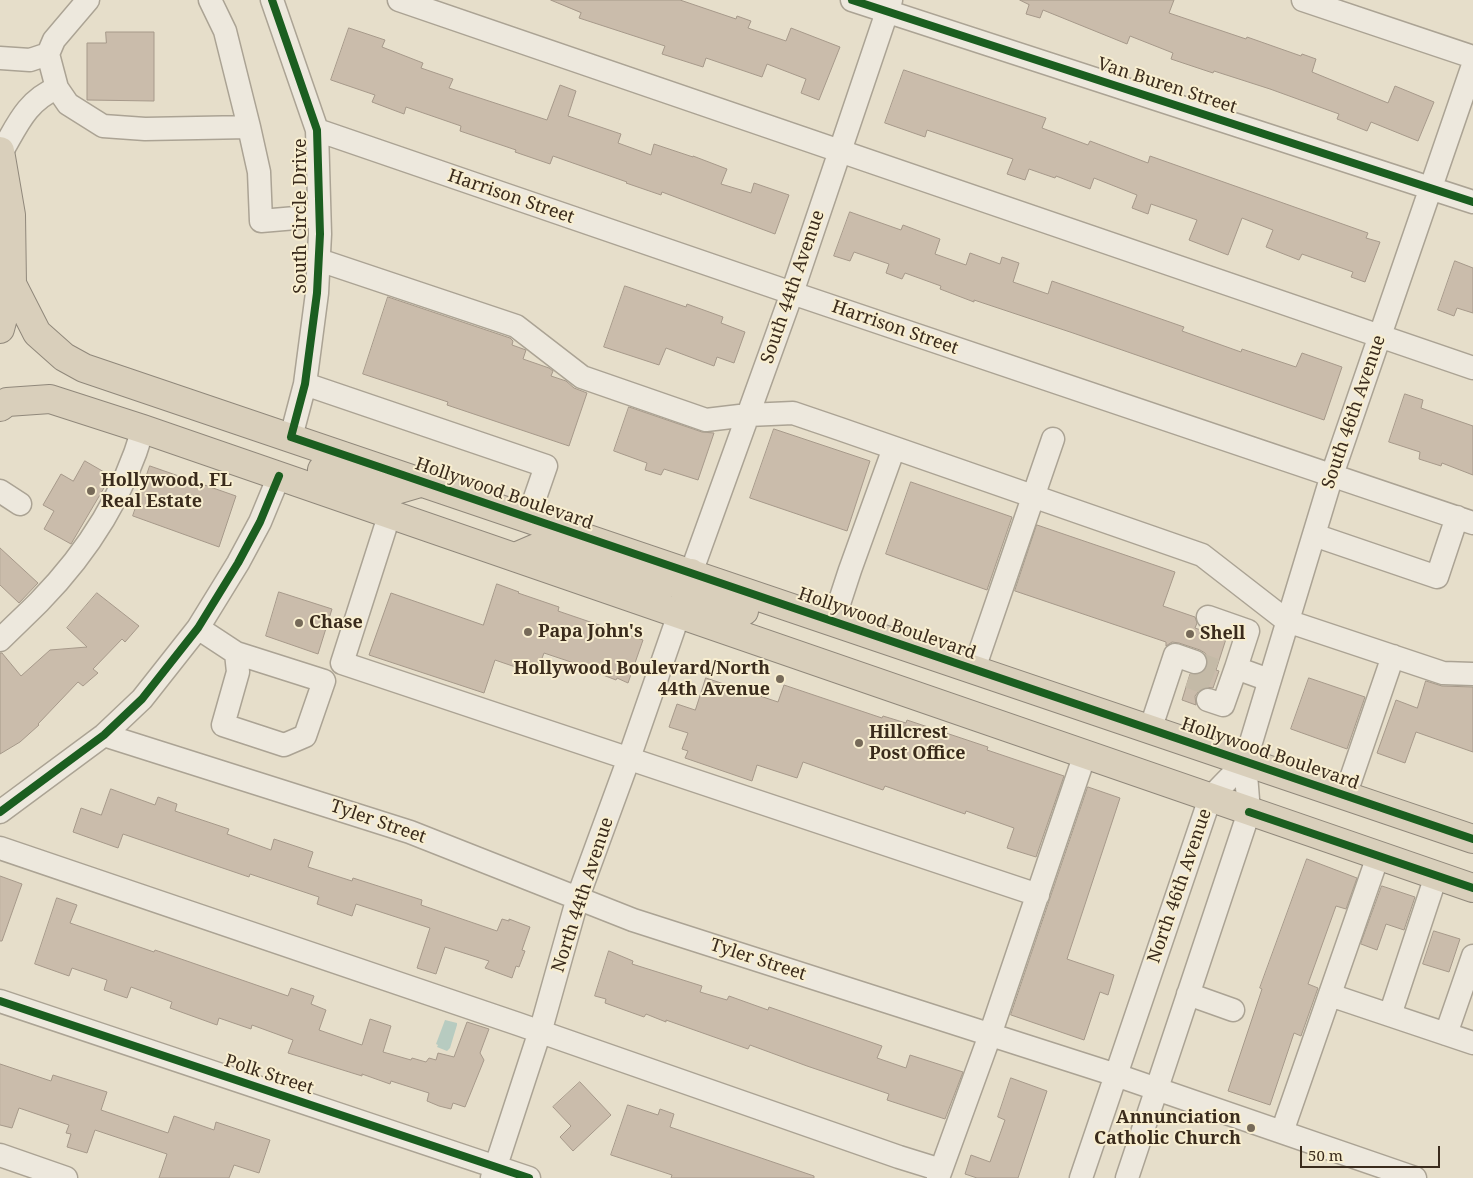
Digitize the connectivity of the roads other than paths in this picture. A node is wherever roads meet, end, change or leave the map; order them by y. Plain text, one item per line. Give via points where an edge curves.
1 (88, 0) edge
2 (210, 0) edge
3 (272, 0) edge
4 (399, 0) edge
5 (852, 0) edge
6 (1303, 0) edge
7 (889, 6) edge
8 (48, 54) junction
9 (1473, 57) edge
10 (0, 58) edge
11 (1473, 65) edge
12 (57, 88) junction
13 (249, 127) junction
14 (317, 130) junction
15 (840, 150) junction
16 (0, 152) edge
17 (1431, 187) junction
18 (1473, 202) edge
19 (319, 216) junction
20 (319, 260) junction
21 (8, 279) edge
22 (792, 293) junction
23 (0, 329) edge
24 (1380, 336) junction
25 (1473, 368) edge
26 (305, 384) junction
27 (0, 407) edge
28 (748, 415) junction
29 (143, 429) junction
30 (291, 438) junction
31 (1053, 439) dead end
32 (894, 448) junction
33 (1332, 475) junction
34 (279, 476) junction
35 (423, 482) junction
36 (0, 491) edge
37 (1033, 497) junction
38 (20, 504) dead end
39 (390, 514) junction
40 (528, 518) junction
41 (1465, 520) edge
42 (1314, 534) junction
43 (515, 557) junction
44 (690, 573) junction
45 (679, 614) junction
46 (1208, 617) dead end
47 (1288, 621) junction
48 (833, 622) junction
49 (198, 628) junction
50 (0, 640) edge
51 (890, 641) junction
52 (1393, 656) junction
53 (237, 663) junction
54 (974, 669) junction
55 (1473, 674) edge
56 (1181, 677) dead end
57 (1269, 680) junction
58 (1150, 730) junction
59 (104, 735) junction
60 (1085, 754) junction
61 (629, 758) junction
62 (1245, 762) junction
63 (1345, 796) junction
64 (1210, 798) junction
65 (0, 812) edge
66 (1249, 812) junction
67 (1473, 839) edge
68 (0, 848) edge
69 (1378, 856) junction
70 (1436, 876) junction
71 (1473, 888) edge
72 (1038, 894) junction
73 (578, 897) junction
74 (1473, 956) edge
75 (1188, 994) junction
76 (1330, 994) junction
77 (0, 1001) edge
78 (1233, 1010) dead end
79 (1390, 1015) junction
80 (540, 1032) junction
81 (1446, 1034) junction
82 (990, 1035) junction
83 (1473, 1043) edge
84 (1116, 1075) junction
85 (1157, 1090) junction
86 (1282, 1132) junction
87 (0, 1155) edge
88 (494, 1172) edge
89 (940, 1174) edge
90 (66, 1178) edge
91 (529, 1178) edge
92 (1081, 1178) edge
93 (1127, 1178) edge
94 (1415, 1178) edge

1 - 8 street via 54,40
2 - 13 street via 225,31
3 - 14 street, South Circle Drive
4 - 15 street
5 - 7 street, Van Buren Street
6 - 9 street
7 - 15 street, South 44th Avenue
7 - 17 street, Van Buren Street
8 - 10 street via 30,60
8 - 12 street
11 - 17 street, South 46th Avenue
12 - 13 street via 68,104 103,126 145,129
12 - 16 street via 34,101
13 - 19 street via 259,172 261,221
14 - 19 street, South Circle Drive
14 - 22 street, Harrison Street
15 - 22 street, South 44th Avenue
15 - 24 street
16 - 21 highway, Hollywood Boulevard via 11,215
17 - 18 street, Van Buren Street
17 - 24 street, South 46th Avenue
19 - 20 street, South Circle Drive
20 - 26 street, South Circle Drive
20 - 28 street via 516,326 582,377 706,420
21 - 23 highway, Hollywood Boulevard
21 - 30 highway, Hollywood Boulevard via 37,333 64,357 84,368
22 - 28 street, South 44th Avenue
22 - 33 street, Harrison Street
24 - 25 street
24 - 33 street, South 46th Avenue
26 - 30 street, South Circle Drive
26 - 40 street via 546,466
27 - 29 highway via 7,402 50,398
28 - 32 street via 793,414
28 - 44 street, South 44th Avenue
29 - 30 highway via 168,420 256,451 274,449 288,443
29 - 34 highway
29 - 50 street via 135,457 115,502 81,554
30 - 35 highway, Hollywood Boulevard
31 - 37 street
32 - 37 street
32 - 48 street
33 - 41 street, Harrison Street
33 - 42 street, South 46th Avenue
34 - 35 highway via 292,466 308,466 389,492
34 - 39 highway
34 - 49 street via 260,522
35 - 40 highway, Hollywood Boulevard
36 - 38 street
37 - 47 street via 1202,555
37 - 54 street
39 - 43 highway
39 - 61 street via 342,663
40 - 44 highway, Hollywood Boulevard
41 - 42 street via 1437,577
42 - 47 street, South 46th Avenue
43 - 44 highway via 543,545 652,583 668,584 682,580
43 - 45 highway
44 - 48 highway, Hollywood Boulevard
45 - 51 highway via 683,605 710,599 835,641
45 - 60 highway
45 - 61 street, North 44th Avenue
46 - 57 street via 1248,631 1223,682
47 - 52 street
47 - 57 street, South 46th Avenue
48 - 51 highway, Hollywood Boulevard
49 - 53 street
49 - 59 street via 142,698
51 - 54 highway, Hollywood Boulevard
52 - 55 street via 1442,673
52 - 63 street
53 - 53 street via 223,725 284,745 305,736 324,681
54 - 58 highway, Hollywood Boulevard
56 - 58 street
57 - 62 street, South 46th Avenue
58 - 62 highway, Hollywood Boulevard
59 - 65 street
59 - 73 street, Tyler Street via 410,832
60 - 64 highway
60 - 72 street
61 - 72 street
61 - 73 street, North 44th Avenue
62 - 63 highway, Hollywood Boulevard
62 - 64 street, North 46th Avenue
62 - 66 street
63 - 67 highway, Hollywood Boulevard
64 - 66 highway
64 - 84 street, North 46th Avenue
66 - 69 highway
66 - 75 street
68 - 80 street
69 - 70 highway
69 - 76 street
70 - 71 highway
70 - 79 street
72 - 82 street
73 - 80 street, North 44th Avenue
73 - 82 street, Tyler Street via 633,920
74 - 81 street
75 - 78 street
75 - 85 street
76 - 79 street
76 - 86 street
77 - 88 street, Polk Street
79 - 81 street
80 - 88 street, North 44th Avenue
80 - 89 street
81 - 83 street
82 - 84 street, Tyler Street
82 - 89 street
84 - 85 street, Tyler Street
84 - 92 street, North 46th Avenue
85 - 86 street, Tyler Street
85 - 93 street
86 - 94 street, Tyler Street
87 - 90 street
88 - 91 street, Polk Street

